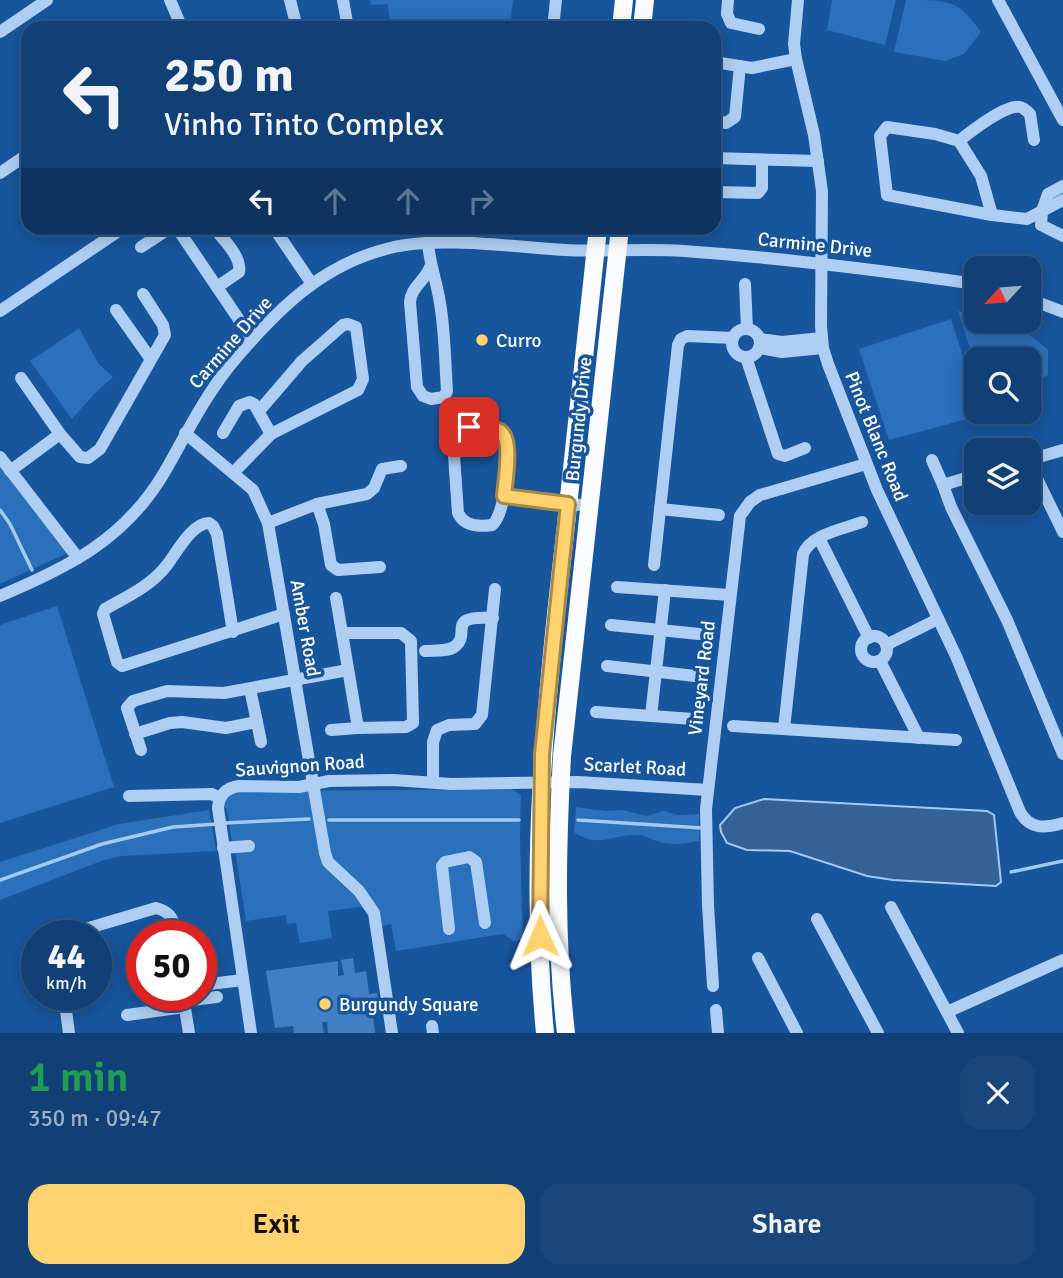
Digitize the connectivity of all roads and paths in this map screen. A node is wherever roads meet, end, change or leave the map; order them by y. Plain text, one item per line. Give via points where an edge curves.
1 (47, 0) edge
2 (170, 0) edge
3 (290, 0) edge
4 (343, 0) edge
5 (556, 0) edge
6 (624, 0) edge
7 (645, 0) edge
8 (728, 0) edge
9 (798, 0) edge
10 (999, 0) edge
11 (179, 21) edge
12 (295, 21) edge
13 (347, 21) edge
14 (554, 21) edge
15 (622, 21) edge
16 (643, 21) edge
17 (759, 29) dead end
18 (0, 32) edge
19 (796, 59) junction
20 (721, 63) edge
21 (740, 66) junction
22 (1063, 120) edge
23 (721, 122) edge
24 (1034, 140) dead end
25 (959, 141) junction
26 (721, 158) edge
27 (21, 159) edge
28 (762, 160) junction
29 (818, 161) junction
30 (0, 173) edge
31 (1063, 186) edge
32 (721, 192) edge
33 (1063, 200) edge
34 (1042, 212) junction
35 (992, 215) junction
36 (113, 235) edge
37 (159, 235) edge
38 (182, 235) edge
39 (220, 235) edge
40 (279, 235) edge
41 (597, 235) edge
42 (619, 235) edge
43 (1063, 236) edge
44 (428, 244) junction
45 (141, 247) dead end
46 (617, 249) junction
47 (596, 250) junction
48 (821, 263) junction
49 (430, 267) junction
50 (964, 282) edge
51 (312, 284) junction
52 (420, 284) junction
53 (745, 284) dead end
54 (217, 287) junction
55 (438, 292) junction
56 (143, 294) dead end
57 (1041, 304) edge
58 (116, 310) dead end
59 (0, 311) edge
60 (1063, 312) edge
61 (747, 329) junction
62 (733, 338) junction
63 (252, 339) junction
64 (823, 343) junction
65 (760, 344) junction
66 (746, 357) junction
67 (150, 358) junction
68 (20, 378) dead end
69 (259, 411) junction
70 (185, 433) junction
71 (223, 433) dead end
72 (60, 434) junction
73 (271, 434) junction
74 (805, 448) dead end
75 (1063, 450) edge
76 (0, 457) edge
77 (1041, 457) edge
78 (932, 460) dead end
79 (866, 464) junction
80 (401, 466) dead end
81 (10, 471) junction
82 (233, 473) junction
83 (964, 479) edge
84 (943, 485) junction
85 (1041, 486) edge
86 (504, 496) junction
87 (317, 504) junction
88 (568, 504) junction
89 (589, 506) junction
90 (660, 509) junction
91 (719, 515) dead end
92 (862, 522) dead end
93 (268, 523) junction
94 (1063, 532) edge
95 (818, 538) junction
96 (78, 558) junction
97 (654, 565) dead end
98 (380, 567) dead end
99 (617, 587) dead end
100 (495, 589) dead end
101 (665, 590) junction
102 (730, 595) junction
103 (0, 596) edge
104 (336, 598) dead end
105 (284, 614) junction
106 (493, 618) junction
107 (939, 620) junction
108 (611, 625) dead end
109 (662, 630) junction
110 (233, 632) junction
111 (342, 633) junction
112 (699, 634) dead end
113 (869, 638) junction
114 (887, 645) junction
115 (425, 651) dead end
116 (880, 660) junction
117 (607, 666) dead end
118 (348, 670) junction
119 (656, 672) junction
120 (695, 676) dead end
121 (296, 681) junction
122 (250, 689) junction
123 (596, 712) dead end
124 (651, 716) junction
125 (692, 719) dead end
126 (257, 722) junction
127 (733, 726) dead end
128 (358, 728) junction
129 (784, 729) junction
130 (331, 730) dead end
131 (135, 734) junction
132 (919, 738) junction
133 (956, 740) dead end
134 (261, 742) dead end
135 (141, 750) dead end
136 (1063, 754) edge
137 (433, 782) junction
138 (561, 782) junction
139 (541, 783) junction
140 (314, 784) junction
141 (708, 790) junction
142 (130, 796) dead end
143 (219, 803) junction
144 (1063, 823) edge
145 (223, 846) junction
146 (250, 846) dead end
147 (891, 907) dead end
148 (817, 919) dead end
149 (173, 920) edge
150 (112, 921) edge
151 (485, 923) dead end
152 (449, 929) dead end
153 (758, 958) dead end
154 (1060, 961) edge
155 (1063, 976) edge
156 (243, 980) junction
157 (217, 983) edge
158 (713, 986) dead end
159 (716, 1010) dead end
160 (66, 1011) edge
161 (143, 1011) edge
162 (186, 1011) edge
163 (947, 1012) junction
164 (127, 1015) dead end
165 (69, 1033) edge
166 (189, 1033) edge
167 (251, 1033) edge
168 (393, 1033) edge
169 (545, 1033) edge
170 (566, 1033) edge
171 (718, 1033) edge
172 (797, 1033) edge
173 (878, 1033) edge
174 (958, 1033) edge

1 - 18 street
2 - 11 street
3 - 12 street
4 - 13 street
5 - 14 street
6 - 15 main road
7 - 16 main road
8 - 17 street via 731,23
9 - 19 street, Pinot Blanc Road
10 - 22 street
19 - 21 street
19 - 29 street, Pinot Blanc Road
20 - 21 street
21 - 23 street via 735,117
24 - 25 street via 1030,114 1016,107 983,122
25 - 35 street via 981,176
25 - 35 street via 887,127 880,136 887,195
26 - 28 street
27 - 30 street
28 - 29 street
28 - 32 street via 758,193
29 - 48 street, Pinot Blanc Road via 823,211
31 - 34 street via 1048,194
33 - 34 street
34 - 35 street via 1027,219
34 - 43 street via 1041,225
36 - 59 street
37 - 45 street
38 - 54 street
39 - 54 street via 241,268
40 - 51 street
41 - 47 main road, Burgundy Drive
42 - 46 main road, Burgundy Drive
44 - 47 street, Carmine Drive
44 - 49 street
44 - 51 street, Carmine Drive via 371,254
46 - 47 street, Carmine Drive
46 - 48 street, Carmine Drive
46 - 89 main road, Burgundy Drive
47 - 88 main road, Burgundy Drive
48 - 50 street, Carmine Drive
48 - 64 street, Pinot Blanc Road
49 - 52 street
49 - 55 street
51 - 63 street, Carmine Drive
52 - 55 street
52 - 55 street via 411,302 417,387 432,398 444,397 447,391
53 - 61 street
54 - 63 street
56 - 67 street via 165,330
57 - 60 street
58 - 67 street
61 - 62 street
61 - 65 street via 755,332
62 - 66 street via 735,351
62 - 90 street via 687,336 678,345
63 - 70 street, Carmine Drive via 214,385
64 - 65 street
64 - 79 street, Pinot Blanc Road
65 - 66 street via 754,355
66 - 74 street via 778,454
67 - 72 street via 95,455 80,457
68 - 72 street
69 - 71 street via 250,402 242,404
69 - 73 street
69 - 73 street via 302,361 334,333 344,325 356,327 363,379 358,390
70 - 82 street, Amber Road
70 - 96 street, Carmine Drive via 133,514 117,532
72 - 81 street
73 - 82 street
75 - 77 street
76 - 81 street
78 - 84 street
79 - 102 street, Vineyard Road via 760,495 750,502 740,516
79 - 107 street, Pinot Blanc Road
80 - 87 street via 382,469 367,494
81 - 96 street
82 - 93 street, Amber Road via 256,495
83 - 84 street
84 - 136 street
85 - 94 street
86 - 86 street via 507,452 503,434 478,427 462,429 453,441 460,517 468,524 492,525
86 - 88 street
87 - 93 street
87 - 98 street via 331,565 338,570
88 - 89 street
88 - 139 main road, Burgundy Drive
89 - 138 main road, Burgundy Drive
90 - 91 street
90 - 97 street
92 - 95 street
93 - 105 street, Amber Road
95 - 113 street
95 - 129 street via 803,554
96 - 103 street, Carmine Drive
99 - 101 street
100 - 106 street
101 - 102 street
101 - 109 street
102 - 141 street, Vineyard Road
104 - 111 street
105 - 110 street
105 - 121 street, Amber Road
106 - 115 street via 466,619 455,646
106 - 137 street via 482,715 475,724 437,730
107 - 114 street
107 - 144 street, Pinot Blanc Road via 1023,818 1038,827
108 - 109 street
109 - 112 street
109 - 119 street
110 - 110 street via 122,666 103,614 150,583 196,527 209,523 216,534
111 - 118 street
111 - 128 street via 401,633 411,640 413,723
113 - 114 street via 879,637
113 - 116 street via 862,653 869,660
114 - 116 street
116 - 132 street
117 - 119 street
118 - 121 street
118 - 128 street
119 - 120 street
119 - 124 street
121 - 122 street
121 - 140 street, Amber Road
122 - 126 street
122 - 131 street via 167,691 133,701 127,708
123 - 124 street
124 - 125 street
126 - 131 street via 226,727 170,723
126 - 134 street
127 - 129 street
128 - 130 street
129 - 132 street
131 - 135 street
132 - 133 street
137 - 139 street, Sauvignon Road
137 - 140 street, Sauvignon Road
138 - 139 street, Scarlet Road
138 - 141 street, Scarlet Road
138 - 170 main road, Burgundy Drive via 558,911
139 - 169 main road, Burgundy Drive via 540,987
140 - 143 street, Sauvignon Road via 234,787 225,791
140 - 168 street, Amber Road via 328,862 369,902 374,913
141 - 158 street, Vineyard Road via 707,895
142 - 143 street via 212,794
143 - 145 street
145 - 146 street
145 - 156 street
147 - 163 street
148 - 173 street
149 - 150 street via 165,910 156,908
151 - 152 street via 476,862 469,857 442,866
153 - 172 street
154 - 155 street
154 - 163 street
156 - 157 street
156 - 167 street
159 - 171 street
160 - 165 street
161 - 164 street
162 - 166 street
163 - 174 street

